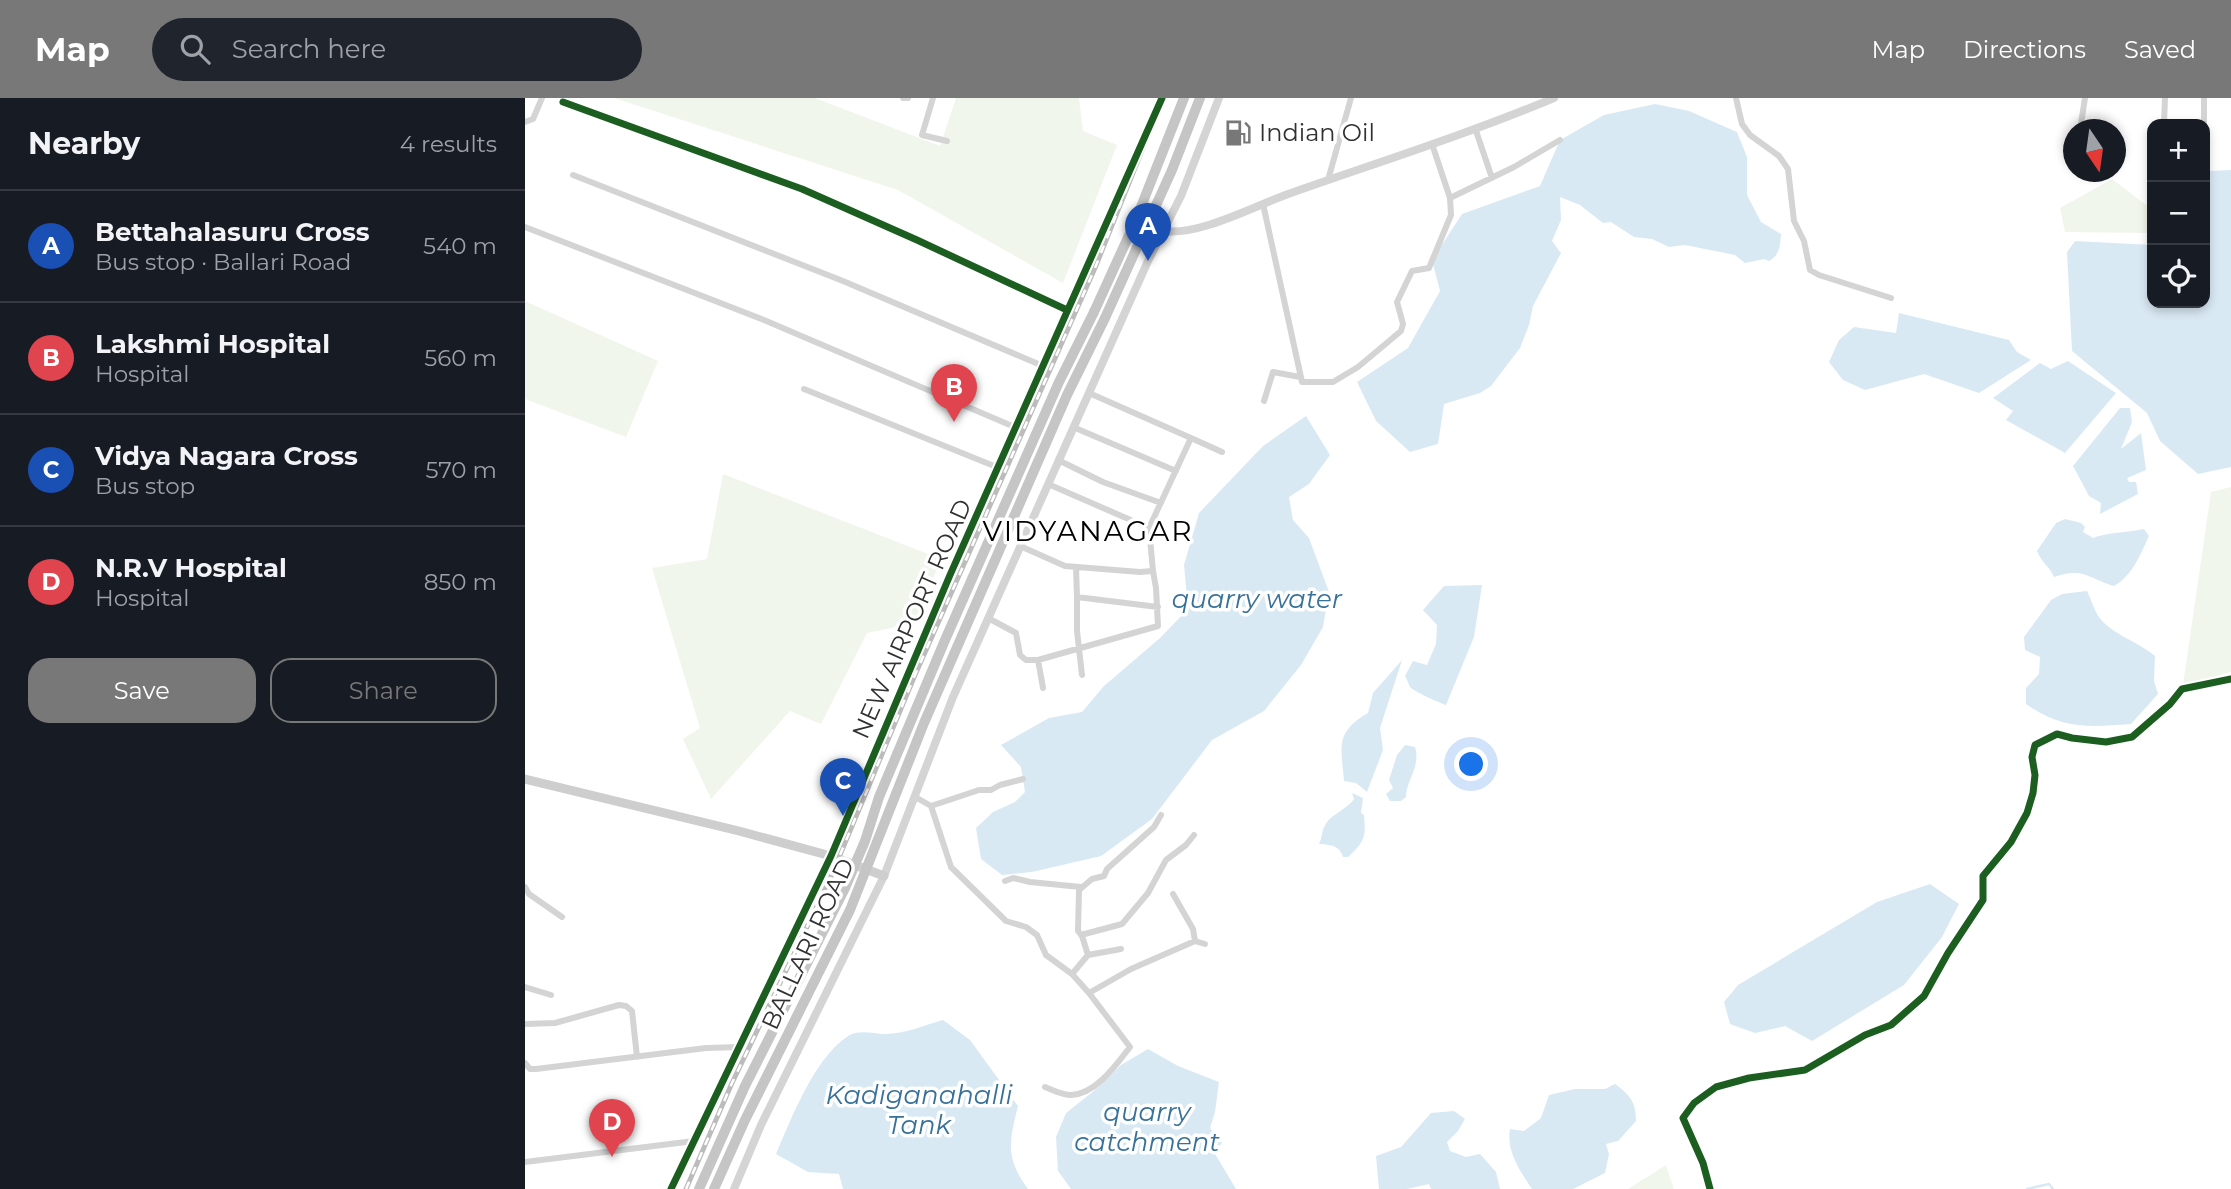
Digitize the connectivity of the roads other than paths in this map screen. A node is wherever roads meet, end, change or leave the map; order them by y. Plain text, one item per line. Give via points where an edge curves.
1 (542, 98) edge
2 (933, 98) edge
3 (1162, 98) edge
4 (1184, 98) edge
5 (1200, 98) edge
6 (1219, 98) edge
7 (1351, 98) edge
8 (1554, 98) edge
9 (1736, 98) edge
10 (2085, 98) edge
11 (2165, 98) edge
12 (2204, 98) edge
13 (563, 102) dead end
14 (2082, 119) edge
15 (2164, 119) edge
16 (2204, 119) edge
17 (525, 121) edge
18 (1475, 128) junction
19 (1560, 140) dead end
20 (947, 141) dead end
21 (1433, 144) junction
22 (573, 175) dead end
23 (1492, 177) junction
24 (1328, 180) junction
25 (1450, 198) junction
26 (1263, 204) junction
27 (525, 227) edge
28 (1164, 231) junction
29 (1891, 298) dead end
30 (1067, 310) junction
31 (1044, 366) junction
32 (1300, 377) junction
33 (804, 389) dead end
34 (1089, 393) junction
35 (1264, 401) dead end
36 (1073, 427) junction
37 (1017, 428) junction
38 (1191, 438) junction
39 (1222, 452) dead end
40 (1058, 460) junction
41 (999, 468) junction
42 (1176, 471) junction
43 (1048, 484) junction
44 (1161, 503) junction
45 (1149, 528) junction
46 (1020, 546) junction
47 (1076, 567) junction
48 (1153, 570) junction
49 (1077, 597) junction
50 (1158, 607) junction
51 (988, 618) junction
52 (1078, 649) junction
53 (1038, 660) junction
54 (1082, 676) dead end
55 (2231, 679) edge
56 (1043, 688) dead end
57 (525, 779) edge
58 (1023, 779) dead end
59 (917, 798) dead end
60 (931, 806) junction
61 (1161, 815) dead end
62 (1193, 835) dead end
63 (831, 856) junction
64 (884, 876) junction
65 (1005, 881) dead end
66 (525, 887) edge
67 (1081, 887) junction
68 (1173, 894) dead end
69 (562, 917) dead end
70 (1081, 935) junction
71 (1195, 941) junction
72 (1205, 944) dead end
73 (1121, 949) dead end
74 (1088, 955) junction
75 (1072, 974) junction
76 (525, 987) edge
77 (1089, 993) junction
78 (551, 995) dead end
79 (525, 1024) edge
80 (740, 1047) junction
81 (637, 1058) junction
82 (525, 1063) edge
83 (1045, 1087) dead end
84 (694, 1141) junction
85 (525, 1162) edge
86 (671, 1189) edge
87 (699, 1189) edge
88 (714, 1189) edge
89 (734, 1189) edge
90 (1710, 1189) edge

1 - 17 street via 533,119
2 - 20 street via 922,135
3 - 30 street, NEW AIRPORT ROAD
4 - 87 highway, BALLARI ROAD, bridge via 1135,222 945,640 845,888 745,1086
5 - 88 highway, BALLARI ROAD, bridge via 1173,170 939,689 850,910
6 - 28 street
7 - 24 street
8 - 18 street
9 - 29 street via 1742,124 1750,135 1779,156 1788,169 1794,221 1810,270
10 - 14 street
11 - 15 street
12 - 16 street
13 - 30 street via 802,189
18 - 21 street
18 - 23 street
19 - 23 street
21 - 24 street
21 - 25 street
22 - 31 street
23 - 25 street
24 - 26 street
25 - 32 street via 1451,215 1429,268 1412,271 1397,302 1401,331 1333,382 1302,382
26 - 28 street via 1178,233
26 - 32 street
27 - 37 street via 764,320
28 - 34 street
30 - 31 street, NEW AIRPORT ROAD
31 - 37 street, NEW AIRPORT ROAD
32 - 35 street via 1273,372
33 - 41 street
34 - 36 street
34 - 38 street
36 - 40 street
36 - 42 street
37 - 41 street, NEW AIRPORT ROAD
38 - 39 street
38 - 42 street
40 - 43 street
40 - 44 street
41 - 63 street, NEW AIRPORT ROAD
42 - 44 street
43 - 45 street
43 - 46 street
44 - 45 street
45 - 48 street
46 - 47 street
46 - 51 street
47 - 48 street
47 - 49 street
48 - 50 street
49 - 50 street
49 - 52 street
50 - 52 street via 1158,626
51 - 53 street via 1016,633 1020,655
51 - 64 street
52 - 53 street
52 - 54 street
53 - 56 street
55 - 90 street via 2182,689 2132,737 2106,741 2057,734 2035,745 2033,793 2027,813 1983,876 1983,900 1924,996 1891,1025 1805,1070 1716,1087 1683,1118
57 - 63 main road
58 - 60 street
59 - 60 street
60 - 75 street via 951,867 1006,921 1037,935 1046,955
61 - 67 street via 1104,876
62 - 70 street via 1166,860 1148,893 1122,923
63 - 64 main road
63 - 80 street, NEW AIRPORT ROAD
64 - 89 street
65 - 67 street via 1013,878
66 - 69 street
67 - 70 street
68 - 71 street
70 - 74 street
71 - 72 street
71 - 77 street
73 - 74 street
74 - 75 street
75 - 77 street
76 - 78 street
77 - 83 street via 1130,1047 1083,1093 1061,1094
79 - 81 street via 555,1023 626,1006 632,1011
80 - 81 street
80 - 84 street, NEW AIRPORT ROAD
81 - 82 street via 536,1069
84 - 85 street
84 - 86 street, NEW AIRPORT ROAD

